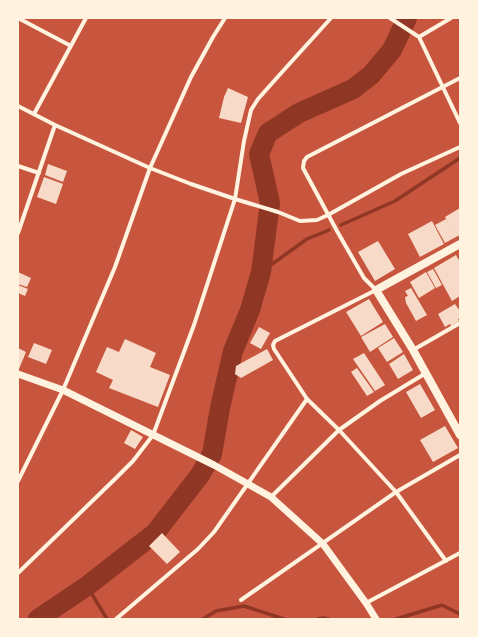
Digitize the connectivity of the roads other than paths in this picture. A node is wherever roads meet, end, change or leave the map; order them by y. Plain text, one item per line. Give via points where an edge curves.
1 (18, 18) edge
2 (86, 18) edge
3 (225, 18) edge
4 (331, 18) edge
5 (390, 18) edge
6 (451, 18) edge
7 (419, 37) junction
8 (71, 46) junction
9 (460, 78) edge
10 (442, 87) junction
11 (18, 106) edge
12 (34, 114) junction
13 (460, 123) edge
14 (55, 125) junction
15 (460, 147) edge
16 (18, 166) edge
17 (150, 168) junction
18 (38, 173) junction
19 (235, 199) junction
20 (328, 215) junction
21 (18, 233) edge
22 (460, 244) edge
23 (376, 290) junction
24 (460, 323) edge
25 (413, 350) junction
26 (426, 372) junction
27 (18, 374) edge
28 (63, 390) junction
29 (307, 399) junction
30 (339, 430) junction
31 (153, 435) junction
32 (460, 435) edge
33 (460, 455) edge
34 (18, 481) edge
35 (248, 483) junction
36 (396, 492) junction
37 (271, 497) junction
38 (323, 544) junction
39 (460, 553) edge
40 (446, 561) junction
41 (18, 573) edge
42 (241, 600) dead end
43 (366, 603) junction
44 (116, 619) edge
45 (376, 619) edge

1 - 8 street
2 - 8 street
3 - 17 street via 191,77
4 - 19 street via 251,110
5 - 7 street
6 - 7 street
7 - 10 street
8 - 12 street
9 - 10 street
10 - 13 street
10 - 20 street via 307,157 303,168
11 - 12 street
12 - 14 street
14 - 17 street
14 - 18 street
15 - 20 street via 401,174
16 - 18 street
17 - 19 street
17 - 28 street via 115,267
18 - 21 street
19 - 20 street via 300,221 317,220
19 - 31 street via 194,325
20 - 23 street via 364,278
22 - 23 main road
23 - 25 main road
23 - 29 street via 275,340 274,349
24 - 25 street
25 - 26 main road
26 - 30 street
26 - 32 main road
27 - 28 street
28 - 31 street
28 - 34 street
29 - 30 street
29 - 35 street
30 - 36 street
30 - 37 street
31 - 35 street
31 - 41 street via 116,479
33 - 36 street
35 - 37 street
35 - 44 street via 214,532 198,549
36 - 38 street
36 - 40 street
37 - 38 street
38 - 42 street
38 - 43 street
39 - 40 street
40 - 43 street
43 - 45 street

